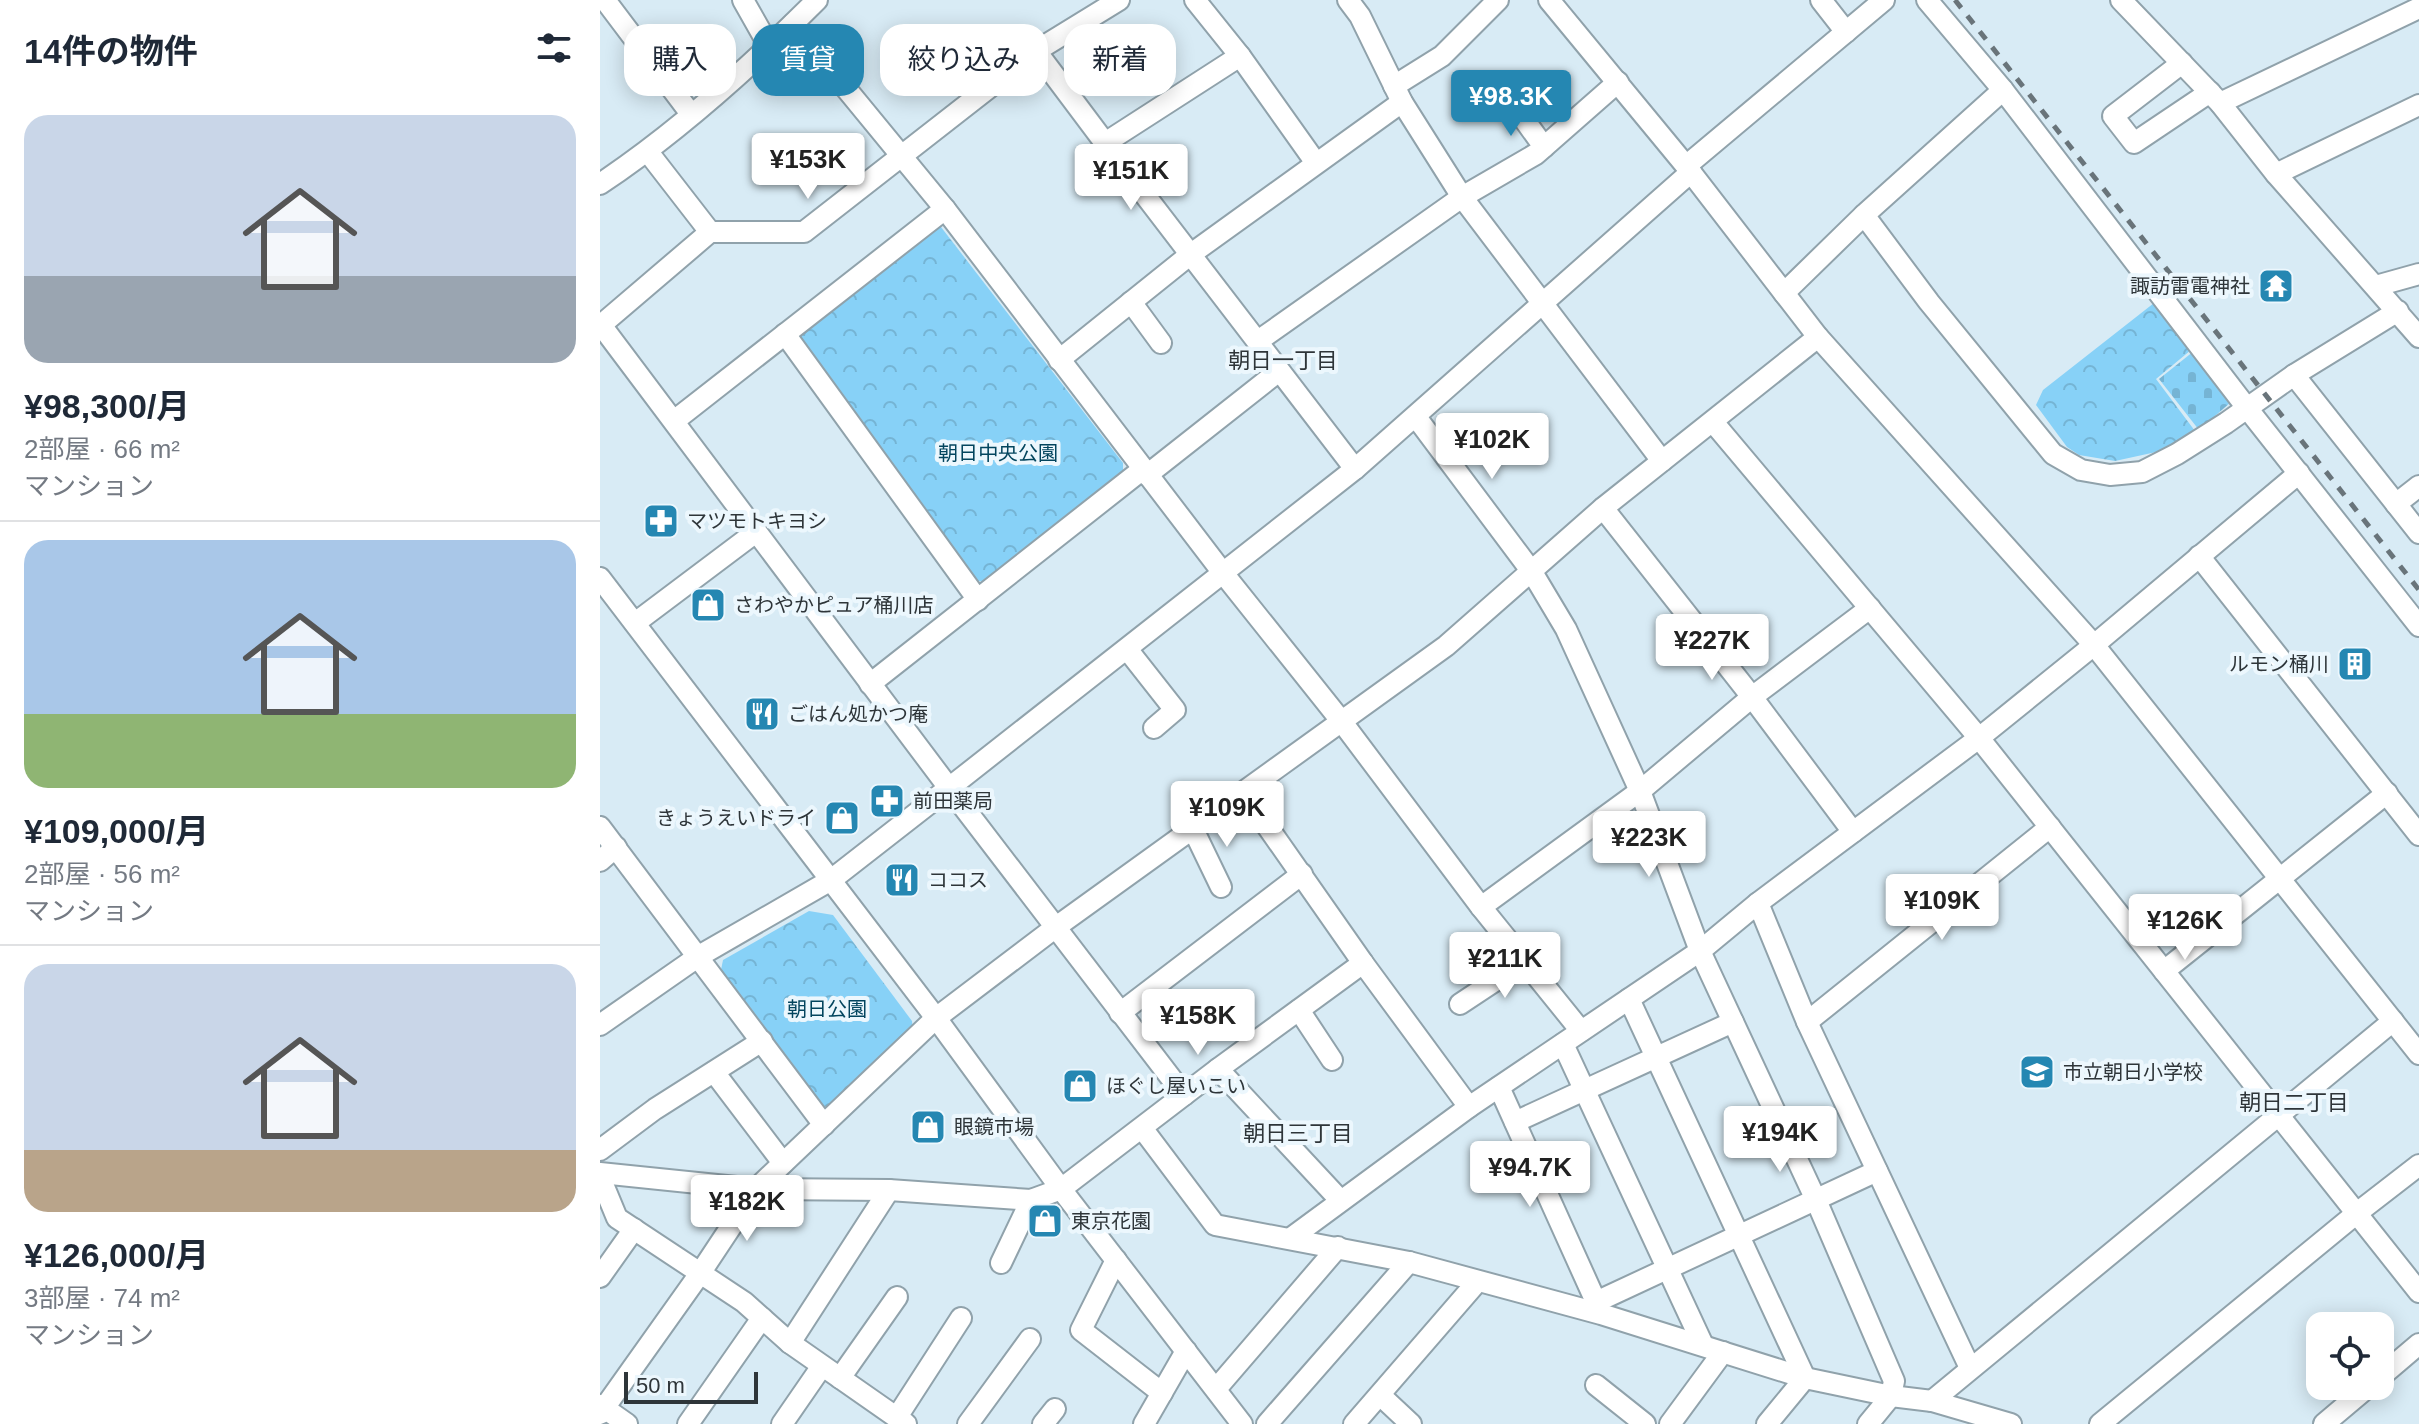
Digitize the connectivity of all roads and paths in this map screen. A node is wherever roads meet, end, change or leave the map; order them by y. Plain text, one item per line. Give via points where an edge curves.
1 (743, 0) edge
2 (817, 0) edge
3 (1119, 0) edge
4 (1195, 0) edge
5 (1348, 0) edge
6 (1498, 0) edge
7 (1549, 0) edge
8 (1821, 0) edge
9 (1884, 0) edge
10 (1927, 0) edge
11 (2121, 0) edge
12 (604, 4) edge
13 (2419, 8) edge
14 (757, 24) edge
15 (793, 24) edge
16 (1846, 32) junction
17 (1048, 44) edge
18 (1240, 56) junction
19 (752, 61) edge
20 (2182, 63) junction
21 (1048, 67) edge
22 (1618, 82) junction
23 (2003, 90) junction
24 (1398, 94) junction
25 (853, 96) edge
26 (978, 96) edge
27 (2215, 98) junction
28 (1513, 104) dead end
29 (2419, 105) edge
30 (691, 114) junction
31 (1105, 143) junction
32 (1544, 147) junction
33 (648, 152) junction
34 (902, 155) junction
35 (1316, 163) junction
36 (1688, 169) junction
37 (2276, 174) junction
38 (600, 184) edge
39 (1462, 197) junction
40 (945, 209) junction
41 (1864, 215) junction
42 (710, 232) junction
43 (1191, 254) junction
44 (2419, 274) edge
45 (2376, 286) junction
46 (1784, 293) junction
47 (1131, 302) junction
48 (1543, 304) junction
49 (2398, 311) junction
50 (600, 325) edge
51 (785, 334) junction
52 (1818, 337) junction
53 (2419, 337) edge
54 (1258, 341) junction
55 (1161, 343) dead end
56 (1059, 360) junction
57 (1279, 371) junction
58 (2294, 375) junction
59 (2247, 408) junction
60 (1416, 417) junction
61 (674, 421) junction
62 (1713, 422) junction
63 (1662, 461) junction
64 (1355, 469) junction
65 (1145, 472) junction
66 (2299, 473) junction
67 (2419, 486) edge
68 (2396, 504) junction
69 (1603, 508) junction
70 (756, 532) junction
71 (2419, 533) edge
72 (2199, 556) junction
73 (1532, 572) junction
74 (1223, 573) junction
75 (600, 578) edge
76 (978, 600) junction
77 (1870, 608) junction
78 (635, 623) junction
79 (2419, 626) edge
80 (2094, 645) junction
81 (1127, 649) junction
82 (870, 684) junction
83 (1752, 697) junction
84 (1342, 722) junction
85 (1154, 728) dead end
86 (1979, 738) junction
87 (949, 788) junction
88 (1640, 791) junction
89 (1244, 793) junction
90 (2387, 793) junction
91 (600, 827) edge
92 (2050, 827) junction
93 (1193, 829) junction
94 (1853, 832) junction
95 (2419, 835) edge
96 (608, 854) edge
97 (1302, 874) junction
98 (831, 880) junction
99 (2280, 880) junction
100 (1221, 887) dead end
101 (1758, 903) junction
102 (1481, 907) junction
103 (1056, 927) junction
104 (1700, 951) junction
105 (699, 956) junction
106 (1525, 961) junction
107 (1363, 963) junction
108 (2164, 971) junction
109 (1629, 999) junction
110 (1460, 1004) dead end
111 (1299, 1010) junction
112 (1120, 1013) junction
113 (936, 1018) junction
114 (2393, 1021) junction
115 (1733, 1022) junction
116 (1807, 1022) junction
117 (600, 1025) edge
118 (1581, 1031) junction
119 (762, 1041) junction
120 (1563, 1044) junction
121 (2419, 1054) edge
122 (1656, 1058) junction
123 (1332, 1060) dead end
124 (1218, 1069) junction
125 (714, 1072) junction
126 (1499, 1087) junction
127 (1584, 1091) junction
128 (1184, 1095) junction
129 (1469, 1107) junction
130 (2279, 1115) junction
131 (1515, 1122) junction
132 (824, 1125) junction
133 (1142, 1128) junction
134 (600, 1150) edge
135 (783, 1163) junction
136 (2419, 1165) edge
137 (1877, 1171) junction
138 (600, 1175) edge
139 (756, 1189) junction
140 (1061, 1189) junction
141 (889, 1190) junction
142 (1031, 1200) junction
143 (1340, 1200) junction
144 (1816, 1200) junction
145 (2357, 1213) junction
146 (634, 1229) junction
147 (1739, 1236) junction
148 (1291, 1238) junction
149 (1338, 1247) junction
150 (1116, 1260) junction
151 (1409, 1262) junction
152 (1001, 1263) dead end
153 (1667, 1269) junction
154 (701, 1272) junction
155 (600, 1277) edge
156 (1477, 1282) junction
157 (2419, 1292) edge
158 (897, 1297) dead end
159 (1599, 1308) junction
160 (762, 1318) junction
161 (961, 1318) dead end
162 (1030, 1339) dead end
163 (790, 1343) junction
164 (2419, 1344) edge
165 (1703, 1345) junction
166 (1186, 1351) junction
167 (1723, 1352) junction
168 (2394, 1365) edge
169 (1970, 1368) junction
170 (831, 1372) junction
171 (1805, 1378) junction
172 (1596, 1385) dead end
173 (1216, 1389) junction
174 (1162, 1393) junction
175 (1380, 1395) junction
176 (1891, 1396) junction
177 (2352, 1400) edge
178 (1932, 1401) junction
179 (601, 1409) edge
180 (904, 1422) edge
181 (627, 1424) edge
182 (688, 1424) edge
183 (782, 1424) edge
184 (968, 1424) edge
185 (1144, 1424) edge
186 (1242, 1424) edge
187 (1267, 1424) edge
188 (1354, 1424) edge
189 (1411, 1424) edge
190 (1645, 1424) edge
191 (1670, 1424) edge
192 (1767, 1424) edge
193 (1868, 1424) edge
194 (2011, 1424) edge
195 (2100, 1424) edge
196 (2324, 1424) edge

1 - 14 street
2 - 15 street
3 - 17 street
4 - 18 street
5 - 24 street
6 - 24 street
7 - 22 street
8 - 16 street
9 - 16 street
10 - 23 street
11 - 20 street
12 - 30 street
13 - 27 street
16 - 36 street
18 - 31 street
18 - 35 street
19 - 30 street
20 - 27 street
20 - 27 street via 2113,116 2134,143
21 - 31 street
22 - 32 street
22 - 36 street
23 - 41 street
23 - 59 street
24 - 35 street
24 - 39 street
25 - 34 street
26 - 34 street
27 - 37 street
28 - 32 street
29 - 37 street
30 - 33 street
31 - 43 street
32 - 39 street
33 - 38 street
33 - 42 street
34 - 40 street
34 - 42 street via 804,232
35 - 43 street
36 - 46 street
36 - 48 street
37 - 45 street
39 - 48 street
39 - 54 street
40 - 51 street
40 - 56 street
41 - 46 street
41 - 59 street via 2053,454 2081,470 2110,475 2142,472
42 - 50 street
43 - 47 street
43 - 54 street
44 - 45 street
45 - 49 street
46 - 52 street
47 - 55 street
47 - 56 street
48 - 60 street
48 - 63 street
49 - 53 street
49 - 58 street
50 - 61 street
51 - 61 street
51 - 76 street
52 - 62 street
52 - 80 street
54 - 57 street
56 - 65 street
57 - 64 street
57 - 65 street
58 - 59 street
58 - 68 street
59 - 66 street
60 - 64 street
60 - 73 street
61 - 70 street
62 - 63 street
62 - 77 street
63 - 69 street
64 - 74 street
65 - 74 street
65 - 76 street
66 - 72 street
66 - 79 street
67 - 68 street
68 - 71 street
69 - 73 street
69 - 83 street
70 - 78 street
70 - 82 street
72 - 80 street
72 - 90 street
73 - 84 street via 1446,646
73 - 88 street via 1566,629
74 - 81 street
74 - 84 street
75 - 78 street
76 - 82 street
77 - 83 street
77 - 86 street
78 - 98 street
80 - 86 street
80 - 99 street
81 - 85 street via 1175,710
81 - 87 street
82 - 87 street
83 - 88 street
83 - 94 street
84 - 89 street
84 - 102 street
86 - 92 street
86 - 94 street
87 - 98 street
87 - 103 street
88 - 102 street
88 - 104 street
89 - 93 street
89 - 97 street
90 - 95 street
90 - 99 street
91 - 96 street
92 - 108 street
92 - 116 street
93 - 100 street
93 - 103 street
94 - 101 street
96 - 105 street
97 - 107 street
97 - 112 street
98 - 105 street
98 - 113 street
99 - 108 street
99 - 114 street
101 - 104 street
101 - 116 street
102 - 106 street
103 - 112 street
103 - 113 street
104 - 109 street
104 - 115 street
105 - 117 street
105 - 119 street
106 - 110 street
106 - 118 street
107 - 111 street
107 - 129 street
108 - 130 street
109 - 118 street
109 - 122 street
111 - 123 street
111 - 124 street
112 - 128 street
113 - 132 street
113 - 140 street
114 - 121 street
114 - 130 street
115 - 122 street
115 - 144 street
116 - 137 street
118 - 120 street
119 - 125 street
119 - 132 street
120 - 126 street
120 - 127 street
122 - 127 street
122 - 147 street
124 - 128 street
124 - 143 street
125 - 134 street
125 - 135 street
126 - 129 street
126 - 131 street
127 - 131 street
127 - 153 street
128 - 133 street
129 - 143 street
130 - 145 street
130 - 169 street
131 - 159 street
132 - 135 street
133 - 140 street
133 - 148 street via 1215,1225
135 - 139 street
136 - 145 street
137 - 144 street
137 - 169 street
138 - 139 street
138 - 146 street via 617,1218
139 - 141 street
139 - 154 street
140 - 142 street
140 - 150 street
141 - 142 street
141 - 163 street
142 - 152 street
143 - 148 street
144 - 147 street
144 - 176 street via 1894,1381
145 - 157 street
145 - 195 street
146 - 154 street
146 - 155 street
147 - 153 street
147 - 171 street
148 - 149 street
149 - 151 street
149 - 173 street
150 - 166 street
150 - 174 street via 1081,1330
151 - 156 street
151 - 187 street
153 - 159 street
153 - 165 street
154 - 160 street
154 - 179 street
156 - 159 street
156 - 175 street
158 - 170 street
159 - 165 street
160 - 163 street
160 - 182 street
161 - 180 street
162 - 184 street
163 - 170 street
164 - 168 street
165 - 167 street
166 - 173 street
166 - 174 street
167 - 171 street
167 - 191 street
169 - 178 street
170 - 180 street
170 - 183 street
171 - 176 street
171 - 192 street
172 - 190 street
173 - 186 street
174 - 185 street
175 - 188 street
175 - 189 street
176 - 178 street
176 - 193 street
177 - 196 street
178 - 194 street
179 - 181 street

